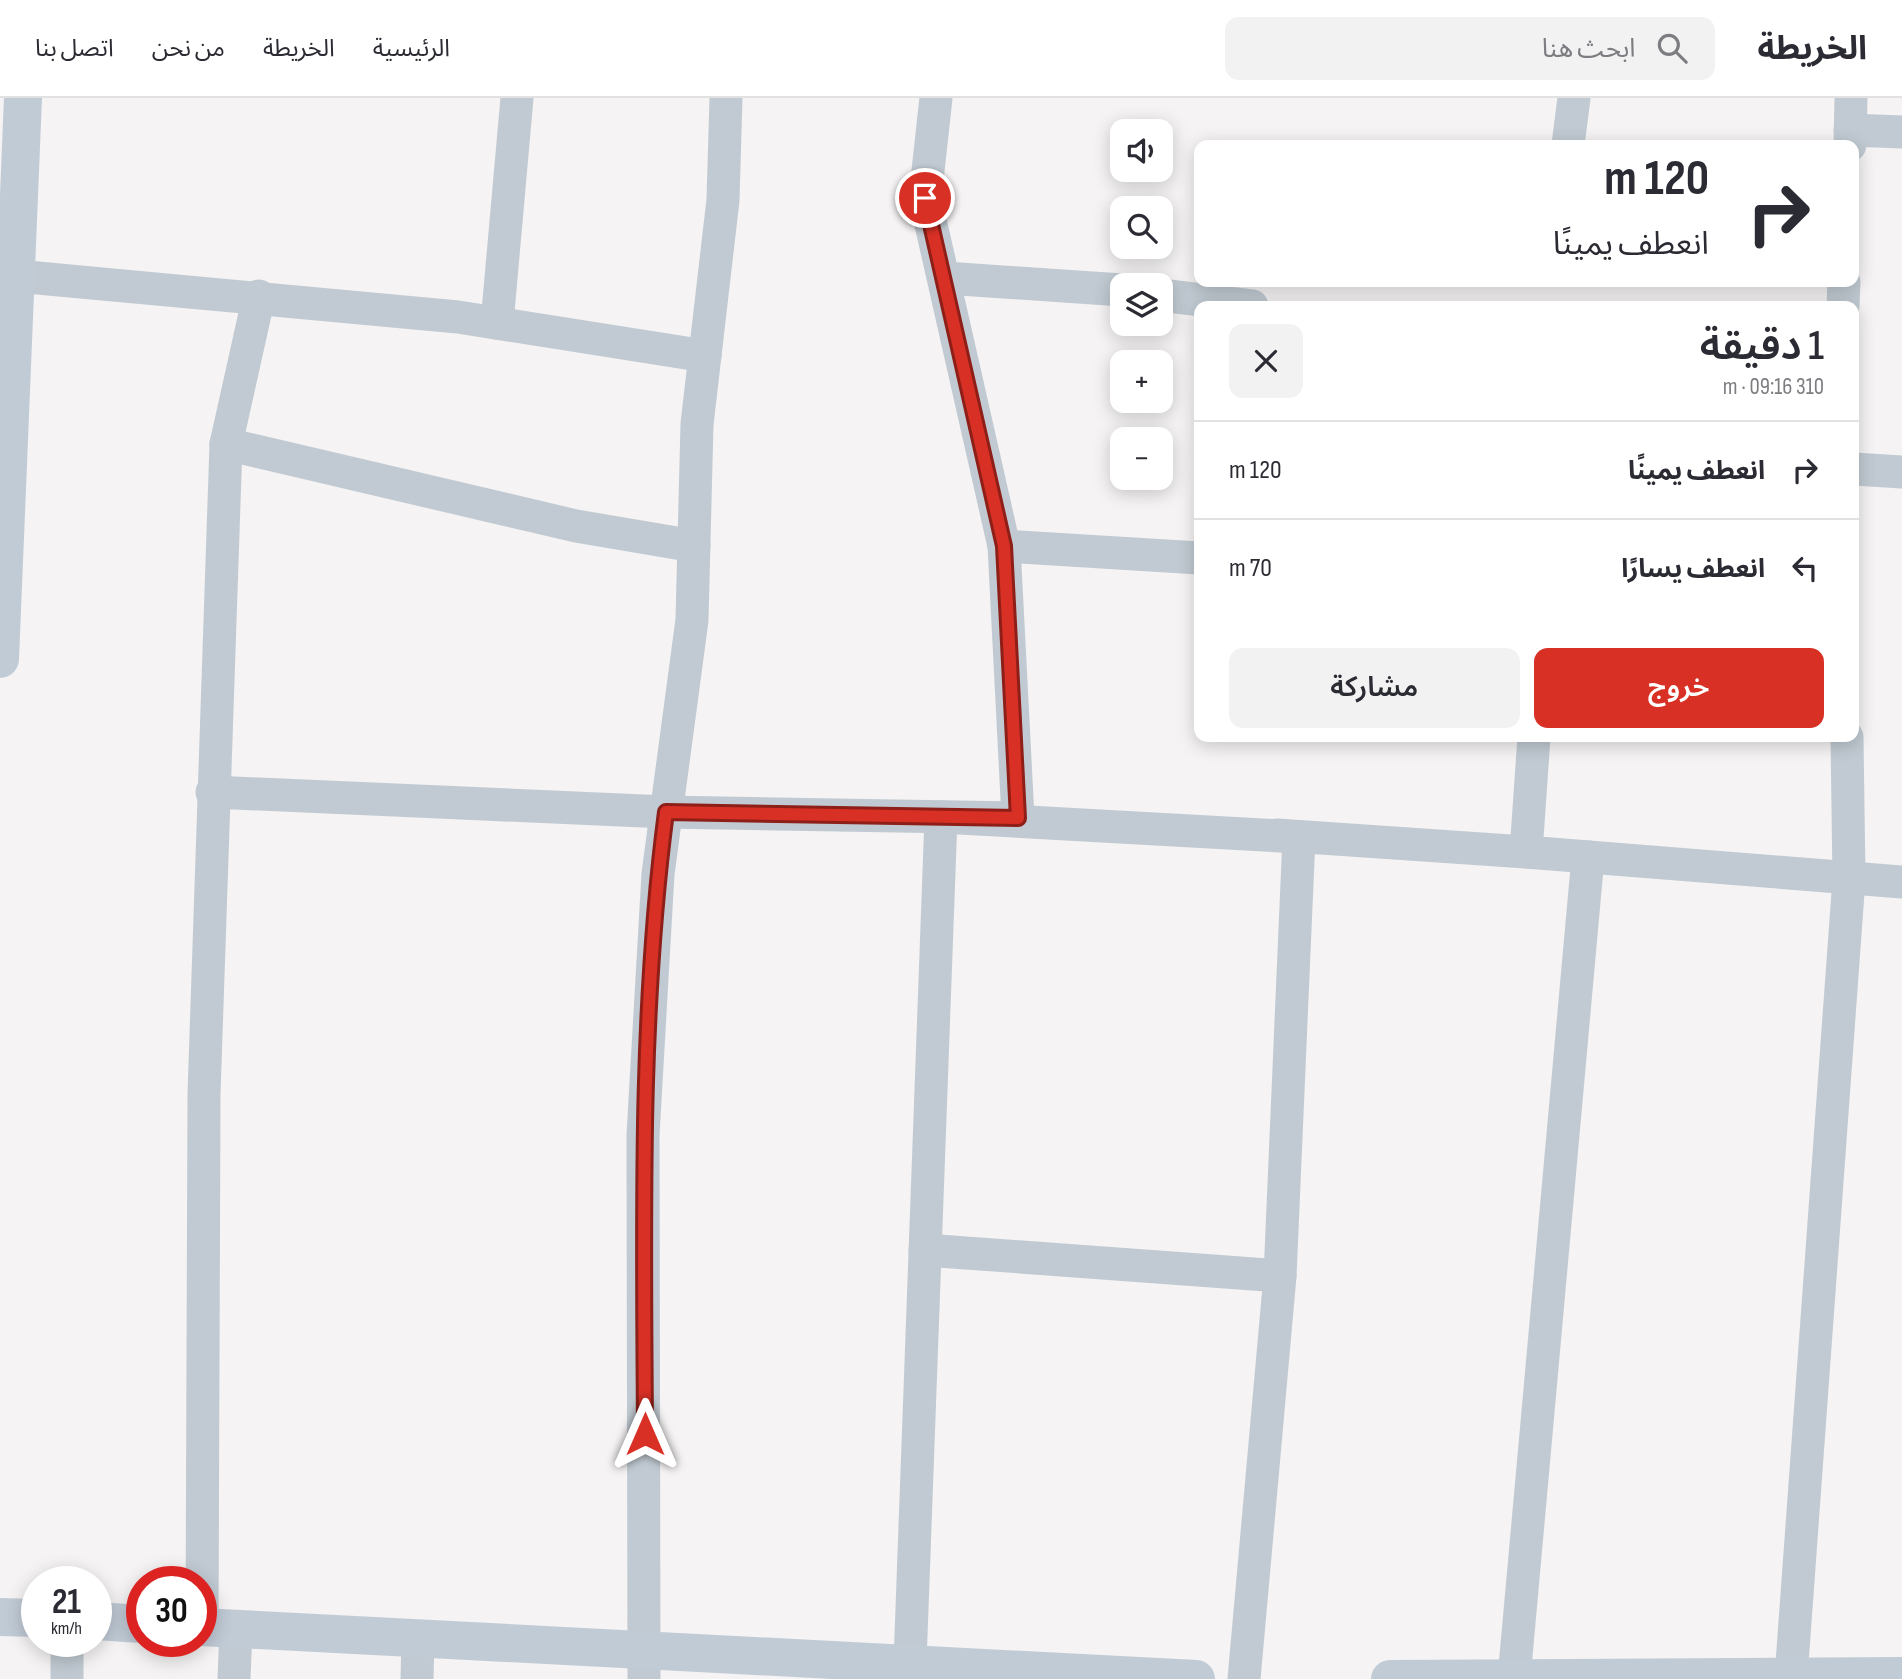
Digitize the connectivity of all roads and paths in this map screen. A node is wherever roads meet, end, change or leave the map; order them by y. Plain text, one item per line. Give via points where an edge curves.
1 (23, 98) edge
2 (517, 98) edge
3 (726, 98) edge
4 (936, 98) edge
5 (1574, 98) edge
6 (1850, 124) edge
7 (1902, 132) edge
8 (1569, 140) edge
9 (16, 276) junction
10 (946, 278) junction
11 (1110, 289) edge
12 (259, 296) junction
13 (1173, 297) edge
14 (1210, 301) edge
15 (6, 322) edge
16 (497, 323) junction
17 (705, 356) junction
18 (226, 444) junction
19 (1859, 471) edge
20 (1902, 472) edge
21 (1004, 546) junction
22 (694, 547) junction
23 (1194, 558) edge
24 (0, 659) edge
25 (1534, 742) edge
26 (1847, 742) edge
27 (212, 792) junction
28 (666, 812) junction
29 (941, 817) junction
30 (1018, 818) junction
31 (1299, 837) junction
32 (1527, 852) junction
33 (1588, 857) junction
34 (1849, 878) junction
35 (1902, 882) edge
36 (925, 1250) junction
37 (1280, 1276) junction
38 (212, 1566) edge
39 (0, 1616) edge
40 (21, 1617) edge
41 (217, 1627) edge
42 (217, 1637) edge
43 (418, 1638) junction
44 (67, 1657) edge
45 (910, 1663) junction
46 (645, 1665) edge
47 (1791, 1676) junction
48 (1902, 1676) edge
49 (1514, 1678) edge
50 (1744, 1678) edge
51 (67, 1679) edge
52 (234, 1679) edge
53 (417, 1679) edge
54 (1196, 1679) edge
55 (1244, 1679) edge
56 (1390, 1679) edge

1 - 9 street
2 - 16 street
3 - 17 street via 723,200
4 - 10 street via 925,198
5 - 8 street
6 - 7 street
9 - 12 street
9 - 15 street
10 - 11 street
10 - 21 street
12 - 16 street
12 - 18 street
13 - 14 street
15 - 24 street
16 - 17 street
17 - 22 street via 697,424
18 - 22 street via 576,526
18 - 27 street
19 - 20 street
21 - 23 street
21 - 30 street
22 - 28 street via 692,620
25 - 32 street
26 - 34 street
27 - 28 street
27 - 38 street via 204,1094
28 - 29 street
28 - 46 street via 658,874 643,1135
29 - 30 street
29 - 31 street
29 - 36 street
30 - 31 street
31 - 32 street
31 - 37 street
32 - 33 street
33 - 34 street
33 - 49 street
34 - 35 street
34 - 47 street
36 - 37 street
36 - 45 street
37 - 55 street
39 - 40 street
41 - 43 street
42 - 52 street
43 - 46 street
43 - 53 street
44 - 51 street
45 - 46 street
45 - 54 street
47 - 48 street
47 - 50 street
49 - 50 street
49 - 56 street

